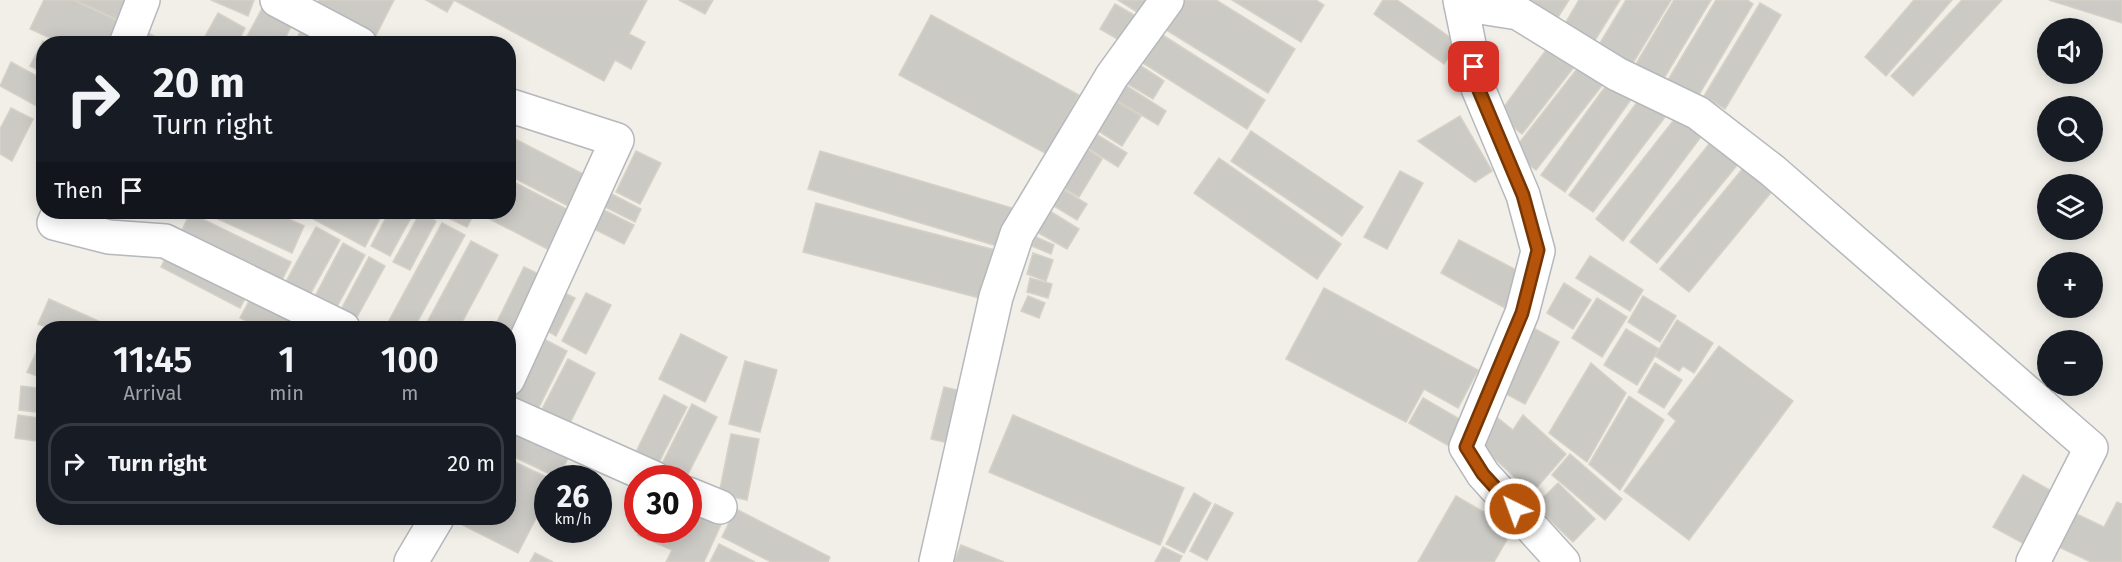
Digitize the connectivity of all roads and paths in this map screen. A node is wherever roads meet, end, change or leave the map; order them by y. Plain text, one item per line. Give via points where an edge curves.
1 (143, 0) edge
2 (277, 0) edge
3 (1167, 0) edge
4 (1460, 2) edge
5 (129, 36) edge
6 (345, 36) edge
7 (516, 108) edge
8 (55, 219) edge
9 (329, 321) edge
10 (516, 361) edge
11 (516, 417) edge
12 (625, 465) edge
13 (702, 500) edge
14 (720, 507) dead end
15 (433, 525) edge
16 (411, 562) edge
17 (936, 562) edge
18 (1563, 562) edge
19 (2033, 562) edge

1 - 5 street
2 - 6 street
3 - 17 street via 1112,76 1017,234 996,297
4 - 18 street via 1478,88 1523,195 1538,250 1522,313 1466,447 1483,474
4 - 19 street via 1518,13 1617,74 1698,113 1773,171 2091,448
7 - 10 street via 617,140
8 - 9 street via 54,223 109,237 165,241
11 - 12 street
13 - 14 street
15 - 16 street

